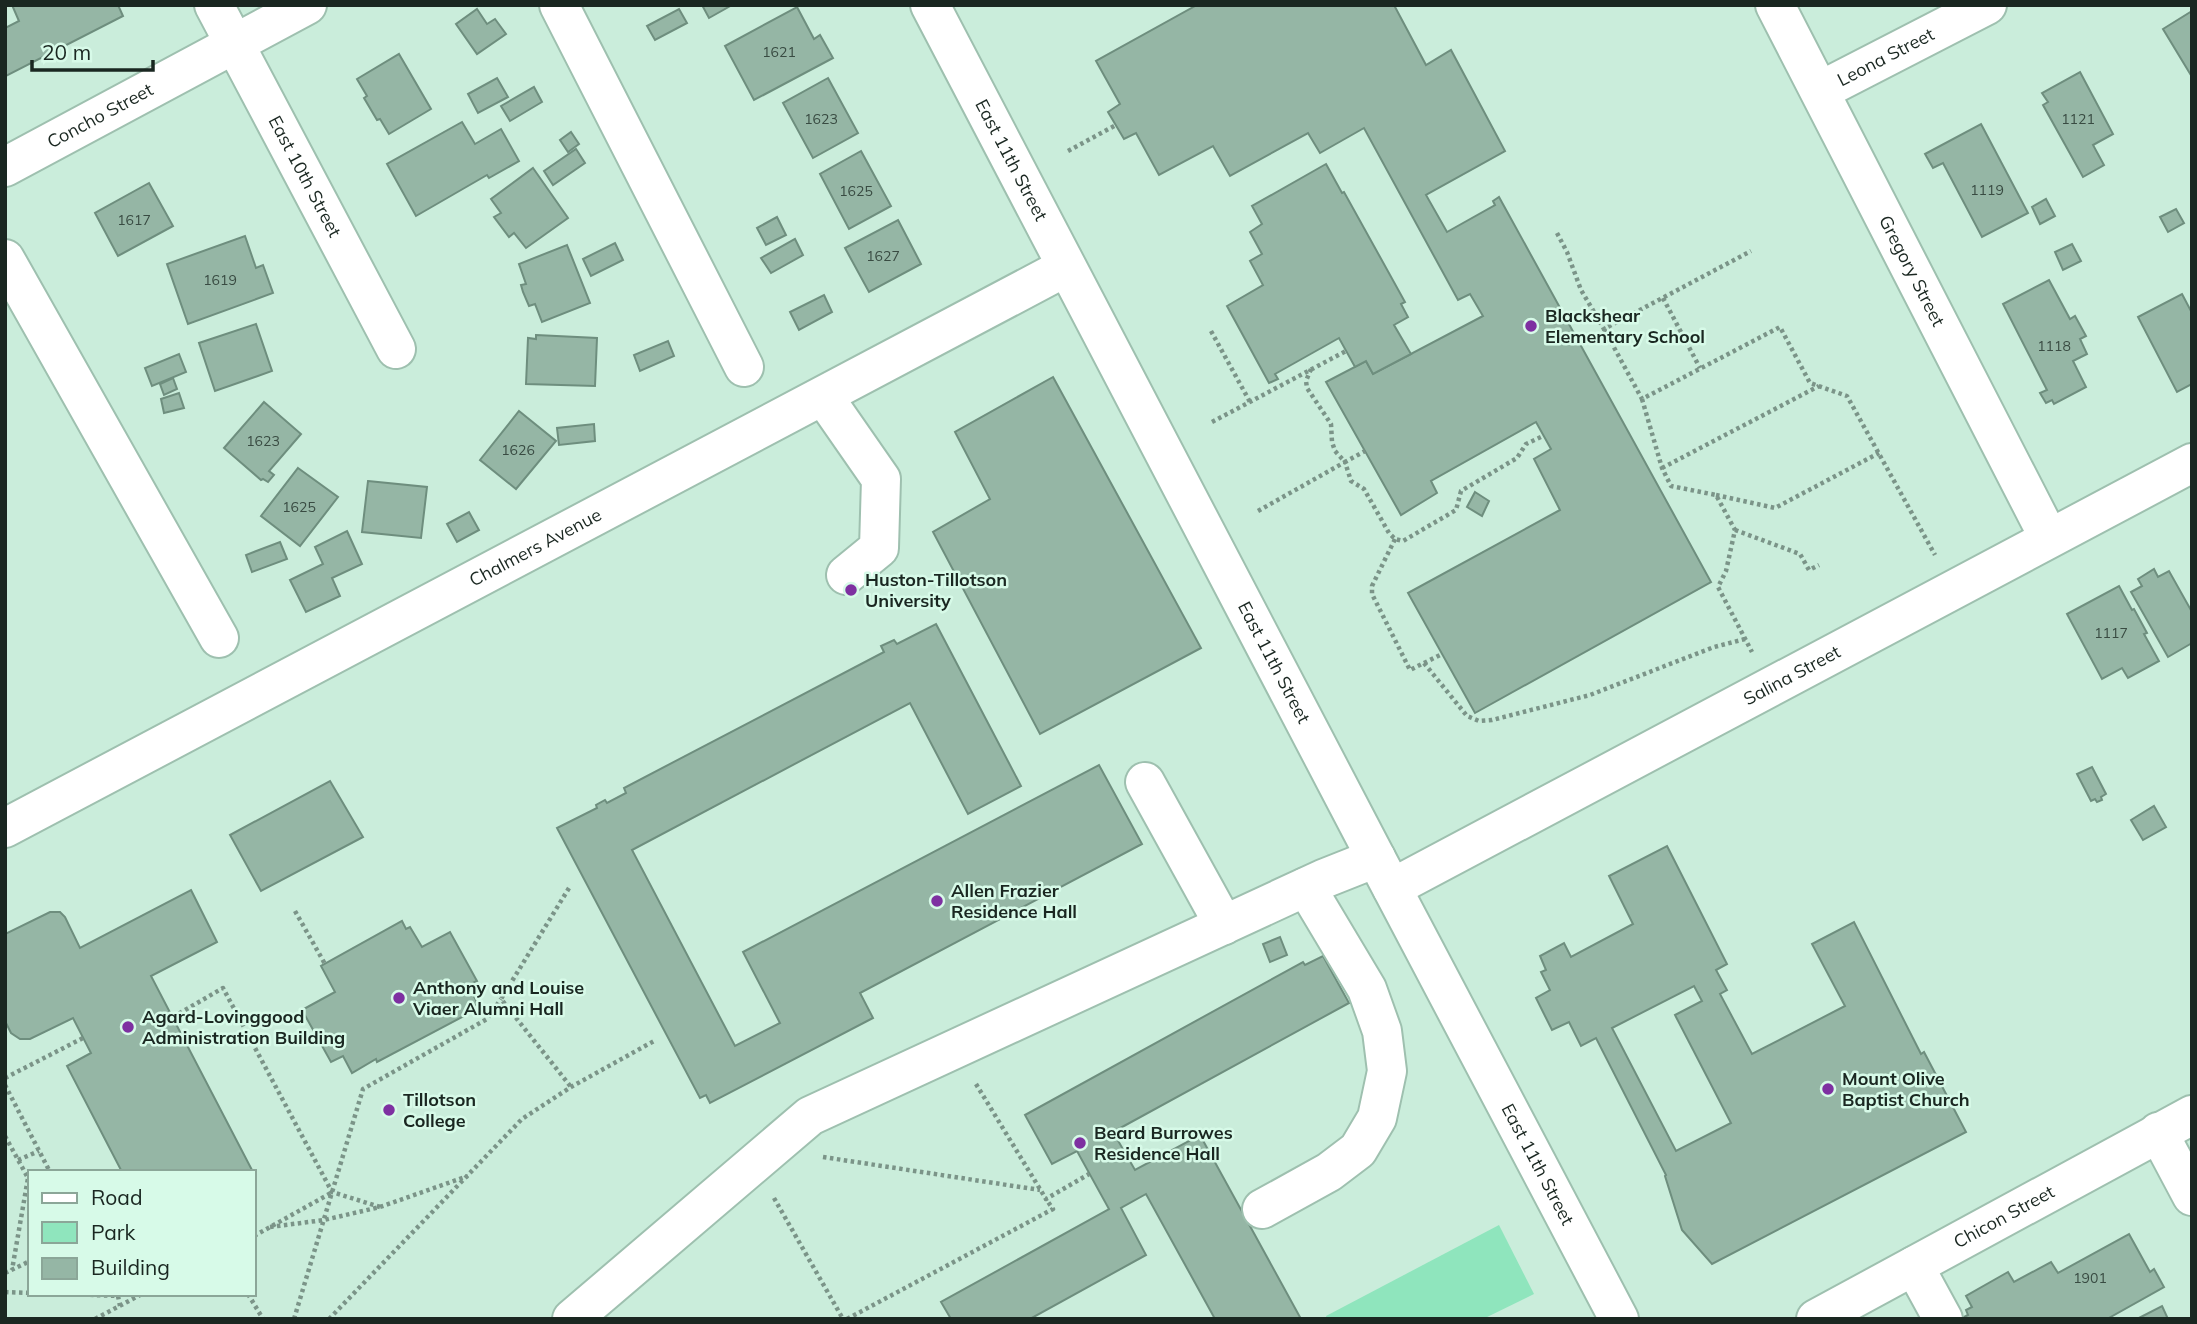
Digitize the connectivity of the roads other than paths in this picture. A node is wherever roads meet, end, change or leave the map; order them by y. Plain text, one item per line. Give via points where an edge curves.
1 (214, 5) edge
2 (307, 5) edge
3 (559, 5) edge
4 (930, 5) edge
5 (1775, 5) edge
6 (1987, 5) edge
7 (234, 45) junction
8 (1820, 91) junction
9 (5, 167) edge
10 (5, 259) edge
11 (1066, 267) junction
12 (396, 349) dead end
13 (744, 366) dead end
14 (824, 397) junction
15 (2192, 463) edge
16 (2049, 538) junction
17 (846, 575) dead end
18 (219, 638) dead end
19 (1144, 782) dead end
20 (5, 828) edge
21 (1384, 873) junction
22 (1306, 887) junction
23 (1224, 925) junction
24 (2192, 1115) edge
25 (2158, 1132) junction
26 (2192, 1196) edge
27 (1262, 1209) dead end
28 (1914, 1266) junction
29 (572, 1319) edge
30 (1619, 1319) edge
31 (1816, 1319) edge
32 (1943, 1319) edge

1 - 7 street, East 10th Street
2 - 7 street, Concho Street
3 - 13 street
4 - 11 street, East 11th Street
5 - 8 street, Gregory Street
6 - 8 street, Leona Street
7 - 9 street, Concho Street
7 - 12 street, East 10th Street
8 - 16 street, Gregory Street
10 - 18 street
11 - 14 street, Chalmers Avenue
11 - 21 street, East 11th Street
14 - 17 street via 881,479 879,548
14 - 20 street, Chalmers Avenue
15 - 16 street, Salina Street
16 - 21 street, Salina Street
19 - 23 street
21 - 22 street, Salina Street
21 - 30 street, East 11th Street
22 - 23 street, Salina Street
22 - 27 street via 1367,989 1382,1031 1387,1071 1377,1118 1358,1150 1329,1172
23 - 29 street, Salina Street via 810,1116
24 - 25 street, Chicon Street
25 - 26 street
25 - 28 street, Chicon Street
28 - 31 street, Chicon Street
28 - 32 street

